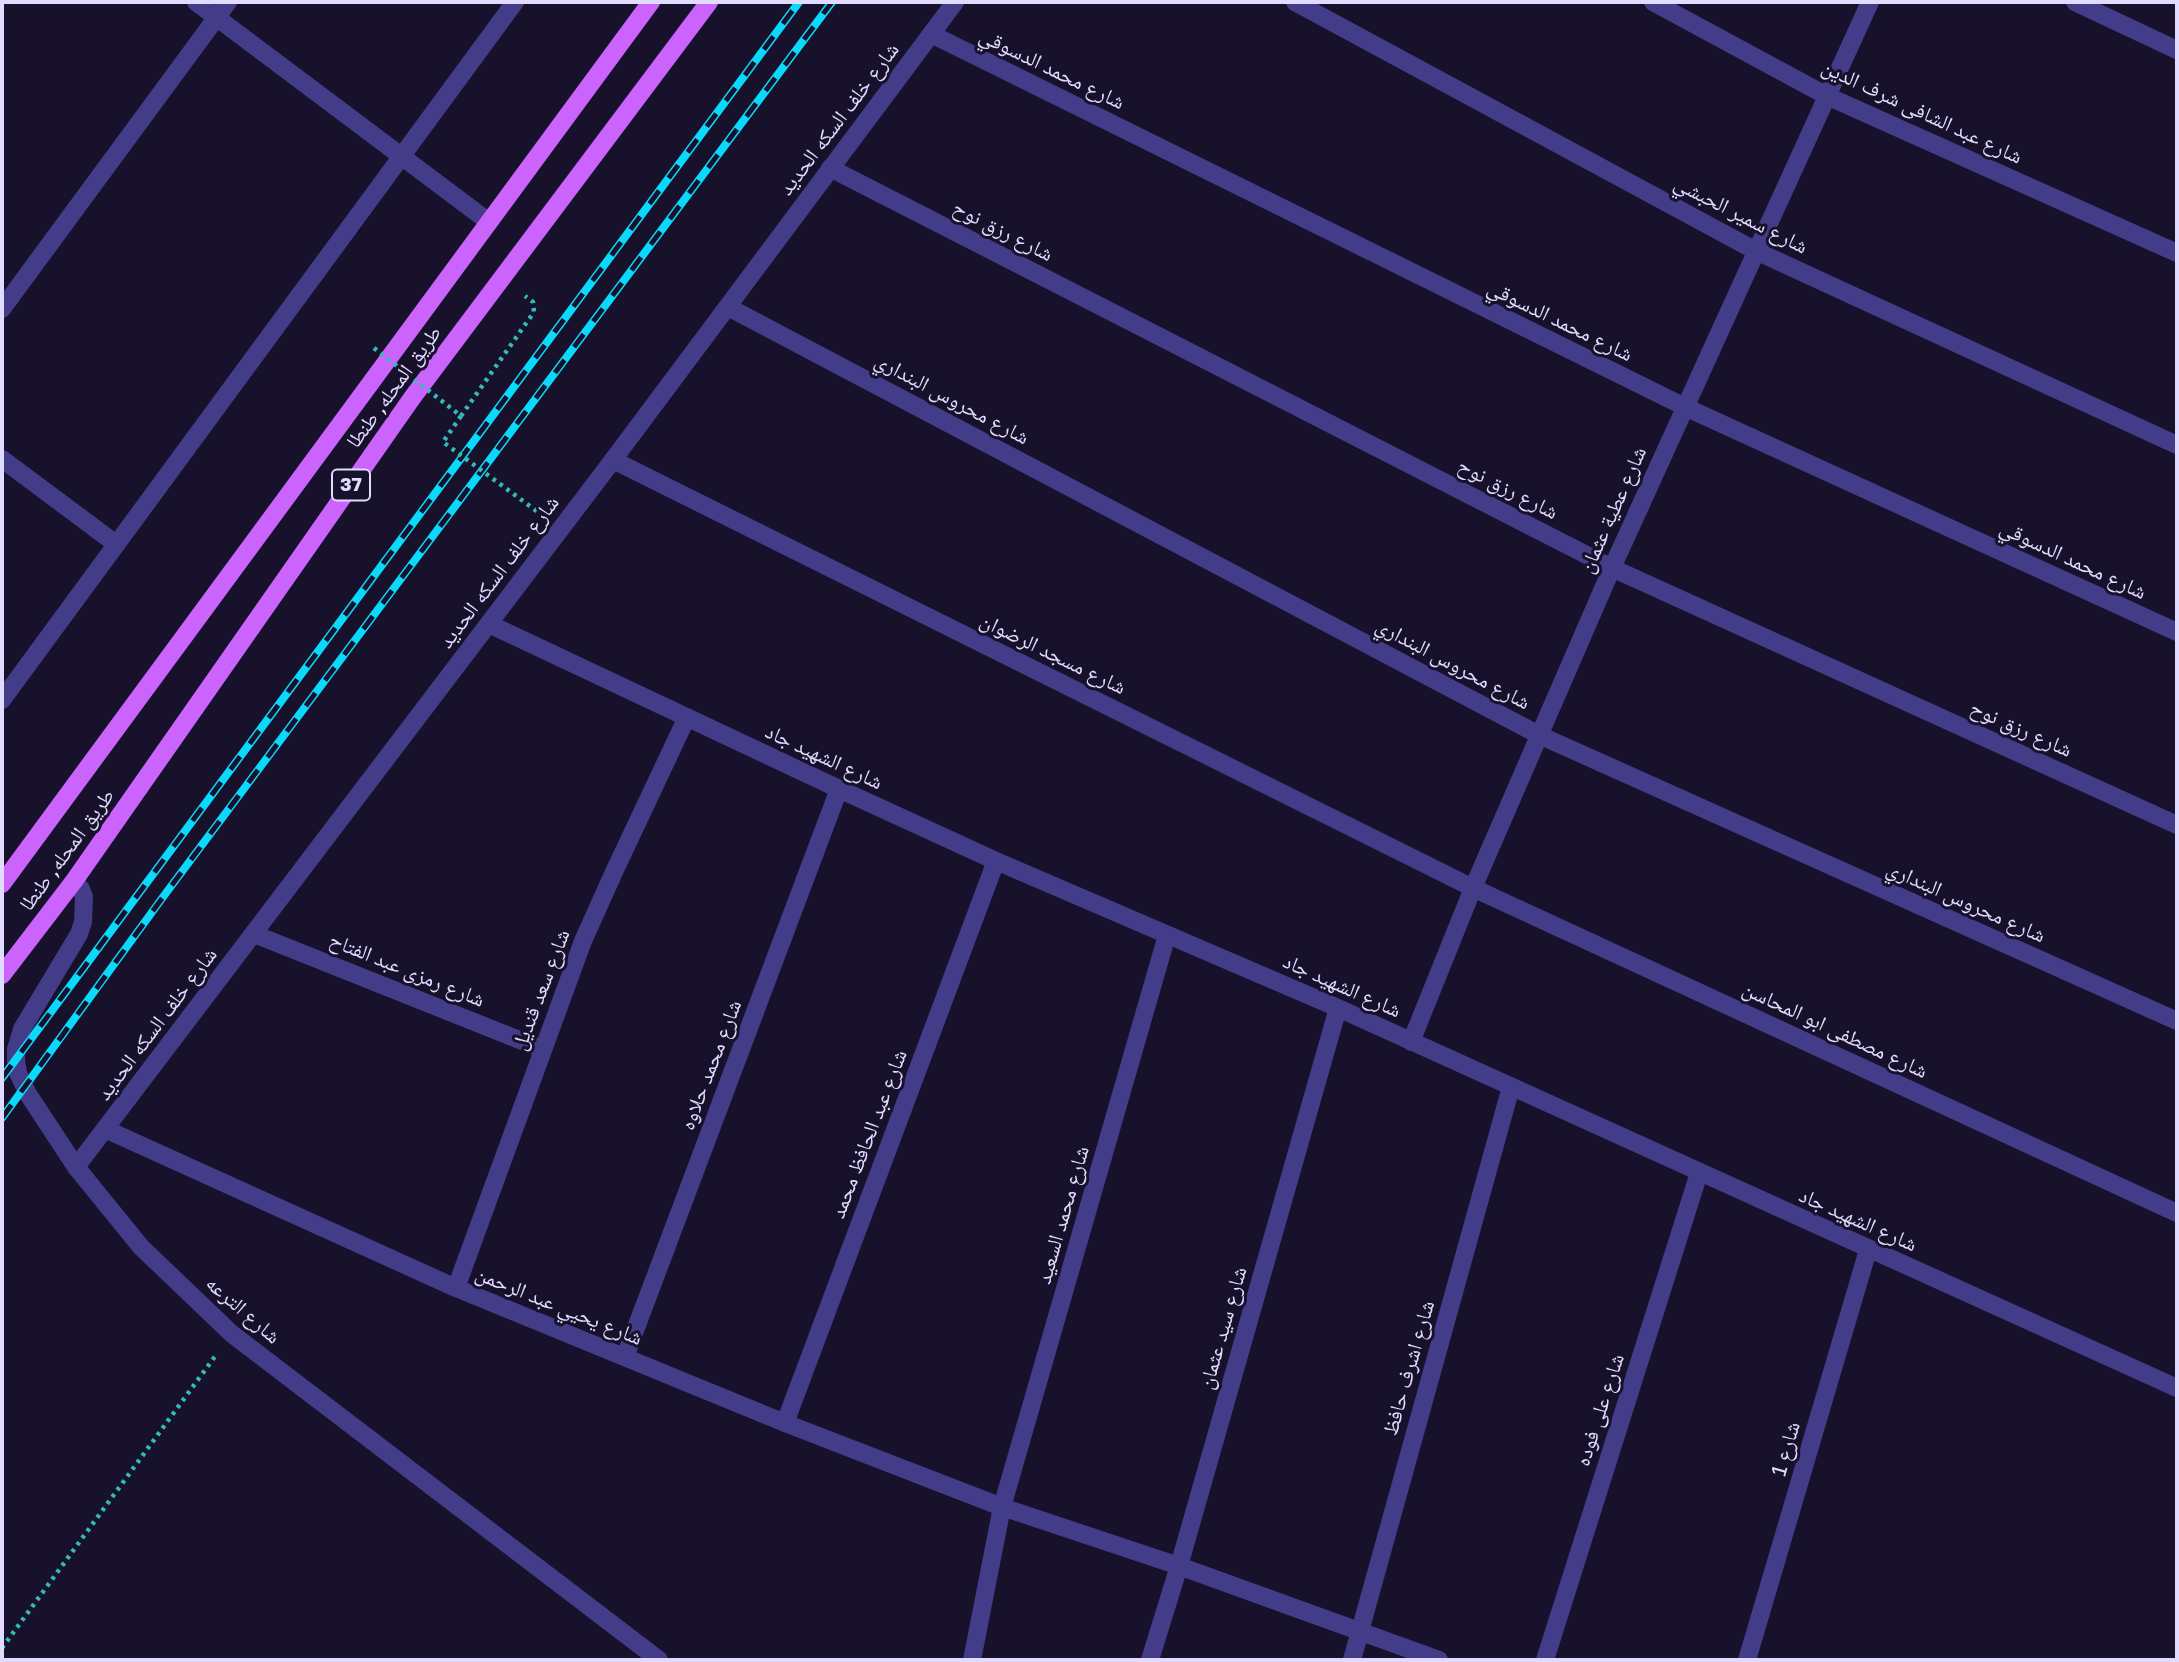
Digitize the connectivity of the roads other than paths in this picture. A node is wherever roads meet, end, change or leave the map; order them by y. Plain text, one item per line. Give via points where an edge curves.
1 (196, 2) edge
2 (228, 2) edge
3 (515, 2) edge
4 (651, 2) edge
5 (709, 2) edge
6 (955, 2) edge
7 (1295, 2) edge
8 (1653, 2) edge
9 (1870, 2) edge
10 (2075, 2) edge
11 (217, 17) junction
12 (930, 34) junction
13 (2177, 50) edge
14 (1827, 96) junction
15 (402, 156) junction
16 (830, 168) junction
17 (489, 222) junction
18 (1756, 251) junction
19 (2177, 253) edge
20 (727, 307) junction
21 (2, 309) edge
22 (1685, 407) junction
23 (2177, 445) edge
24 (2, 458) edge
25 (613, 460) junction
26 (116, 544) junction
27 (1612, 568) junction
28 (489, 624) junction
29 (2177, 632) edge
30 (2, 700) edge
31 (687, 717) junction
32 (1539, 736) junction
33 (839, 789) junction
34 (2177, 825) edge
35 (996, 861) junction
36 (74, 881) junction
37 (2, 884) edge
38 (1473, 888) junction
39 (254, 934) junction
40 (1167, 935) junction
41 (2, 975) edge
42 (1338, 1008) junction
43 (2177, 1021) edge
44 (1411, 1042) junction
45 (542, 1049) junction
46 (1511, 1087) junction
47 (105, 1129) junction
48 (76, 1167) junction
49 (1699, 1173) junction
50 (2177, 1213) edge
51 (1868, 1250) junction
52 (456, 1288) junction
53 (625, 1357) junction
54 (2177, 1388) edge
55 (785, 1423) junction
56 (1002, 1507) junction
57 (1179, 1566) junction
58 (1359, 1631) junction
59 (659, 1660) edge
60 (972, 1660) edge
61 (1150, 1660) edge
62 (1352, 1660) edge
63 (1439, 1660) edge
64 (1545, 1660) edge
65 (1747, 1660) edge

1 - 11 street
2 - 11 street
3 - 15 street
4 - 17 main road, طريق المحله, طنطا / 37
5 - 36 main road, طريق المحله, طنطا / 37 via 412,398
6 - 12 street, شارع خلف السكه الحديد
7 - 18 street, شارع سمير الحبشي
8 - 14 street, شارع عبد الشافى شرف الدين
9 - 14 street, شارع عطية عثمان
10 - 13 street
11 - 15 street
11 - 21 street
12 - 16 street, شارع خلف السكه الحديد
12 - 22 street, شارع محمد الدسوقي
14 - 18 street, شارع عطية عثمان
14 - 19 street, شارع عبد الشافى شرف الدين
15 - 17 street
15 - 26 street
16 - 20 street, شارع خلف السكه الحديد
16 - 27 street, شارع رزق نوح
17 - 37 main road, طريق المحله, طنطا / 37
18 - 22 street, شارع عطية عثمان
18 - 23 street, شارع سمير الحبشي
20 - 25 street, شارع خلف السكه الحديد
20 - 32 street, شارع محروس البنداري
22 - 27 street, شارع عطية عثمان
22 - 29 street, شارع محمد الدسوقي
24 - 26 street
25 - 28 street, شارع خلف السكه الحديد
25 - 38 street, شارع مسجد الرضوان
26 - 30 street
27 - 32 street, شارع عطية عثمان
27 - 34 street, شارع رزق نوح
28 - 31 street, شارع الشهيد جاد
28 - 39 street, شارع خلف السكه الحديد
31 - 33 street, شارع الشهيد جاد
31 - 45 street, شارع سعد قنديل via 583,941
32 - 38 street, شارع عطية عثمان
32 - 43 street, شارع محروس البنداري
33 - 35 street, شارع الشهيد جاد
33 - 53 street, شارع محمد حلاوه
35 - 40 street, شارع الشهيد جاد
35 - 55 street, شارع عبد الحافظ محمد
36 - 41 main road, طريق المحله, طنطا / 37
36 - 48 street, شارع الترعه via 84,897 83,922 22,1029 16,1060 28,1094
38 - 44 street, شارع عطية عثمان
38 - 50 street, شارع مصطفى ابو المحاسن
39 - 45 street, شارع رمزى عبد الفتاح
39 - 47 street, شارع خلف السكه الحديد
40 - 42 street, شارع الشهيد جاد
40 - 56 street, شارع محمد السعيد
42 - 44 street, شارع الشهيد جاد
42 - 57 street, شارع سيد عثمان
44 - 46 street, شارع الشهيد جاد
45 - 52 street, شارع سعد قنديل
46 - 49 street, شارع الشهيد جاد
46 - 58 street, شارع اشرف حافظ
47 - 48 street, شارع خلف السكه الحديد
47 - 52 street, شارع يحيي عبد الرحمن
48 - 59 street, شارع الترعه via 141,1247 232,1334
49 - 51 street, شارع الشهيد جاد
49 - 64 street, شارع على فوده
51 - 54 street, شارع الشهيد جاد
51 - 65 street, شارع 1
52 - 53 street, شارع يحيي عبد الرحمن
53 - 55 street, شارع يحيي عبد الرحمن
55 - 56 street, شارع يحيي عبد الرحمن
56 - 57 street, شارع يحيي عبد الرحمن
56 - 60 street, شارع محمد السعيد
57 - 58 street, شارع يحيي عبد الرحمن
57 - 61 street, شارع سيد عثمان
58 - 62 street, شارع اشرف حافظ
58 - 63 street, شارع يحيي عبد الرحمن

